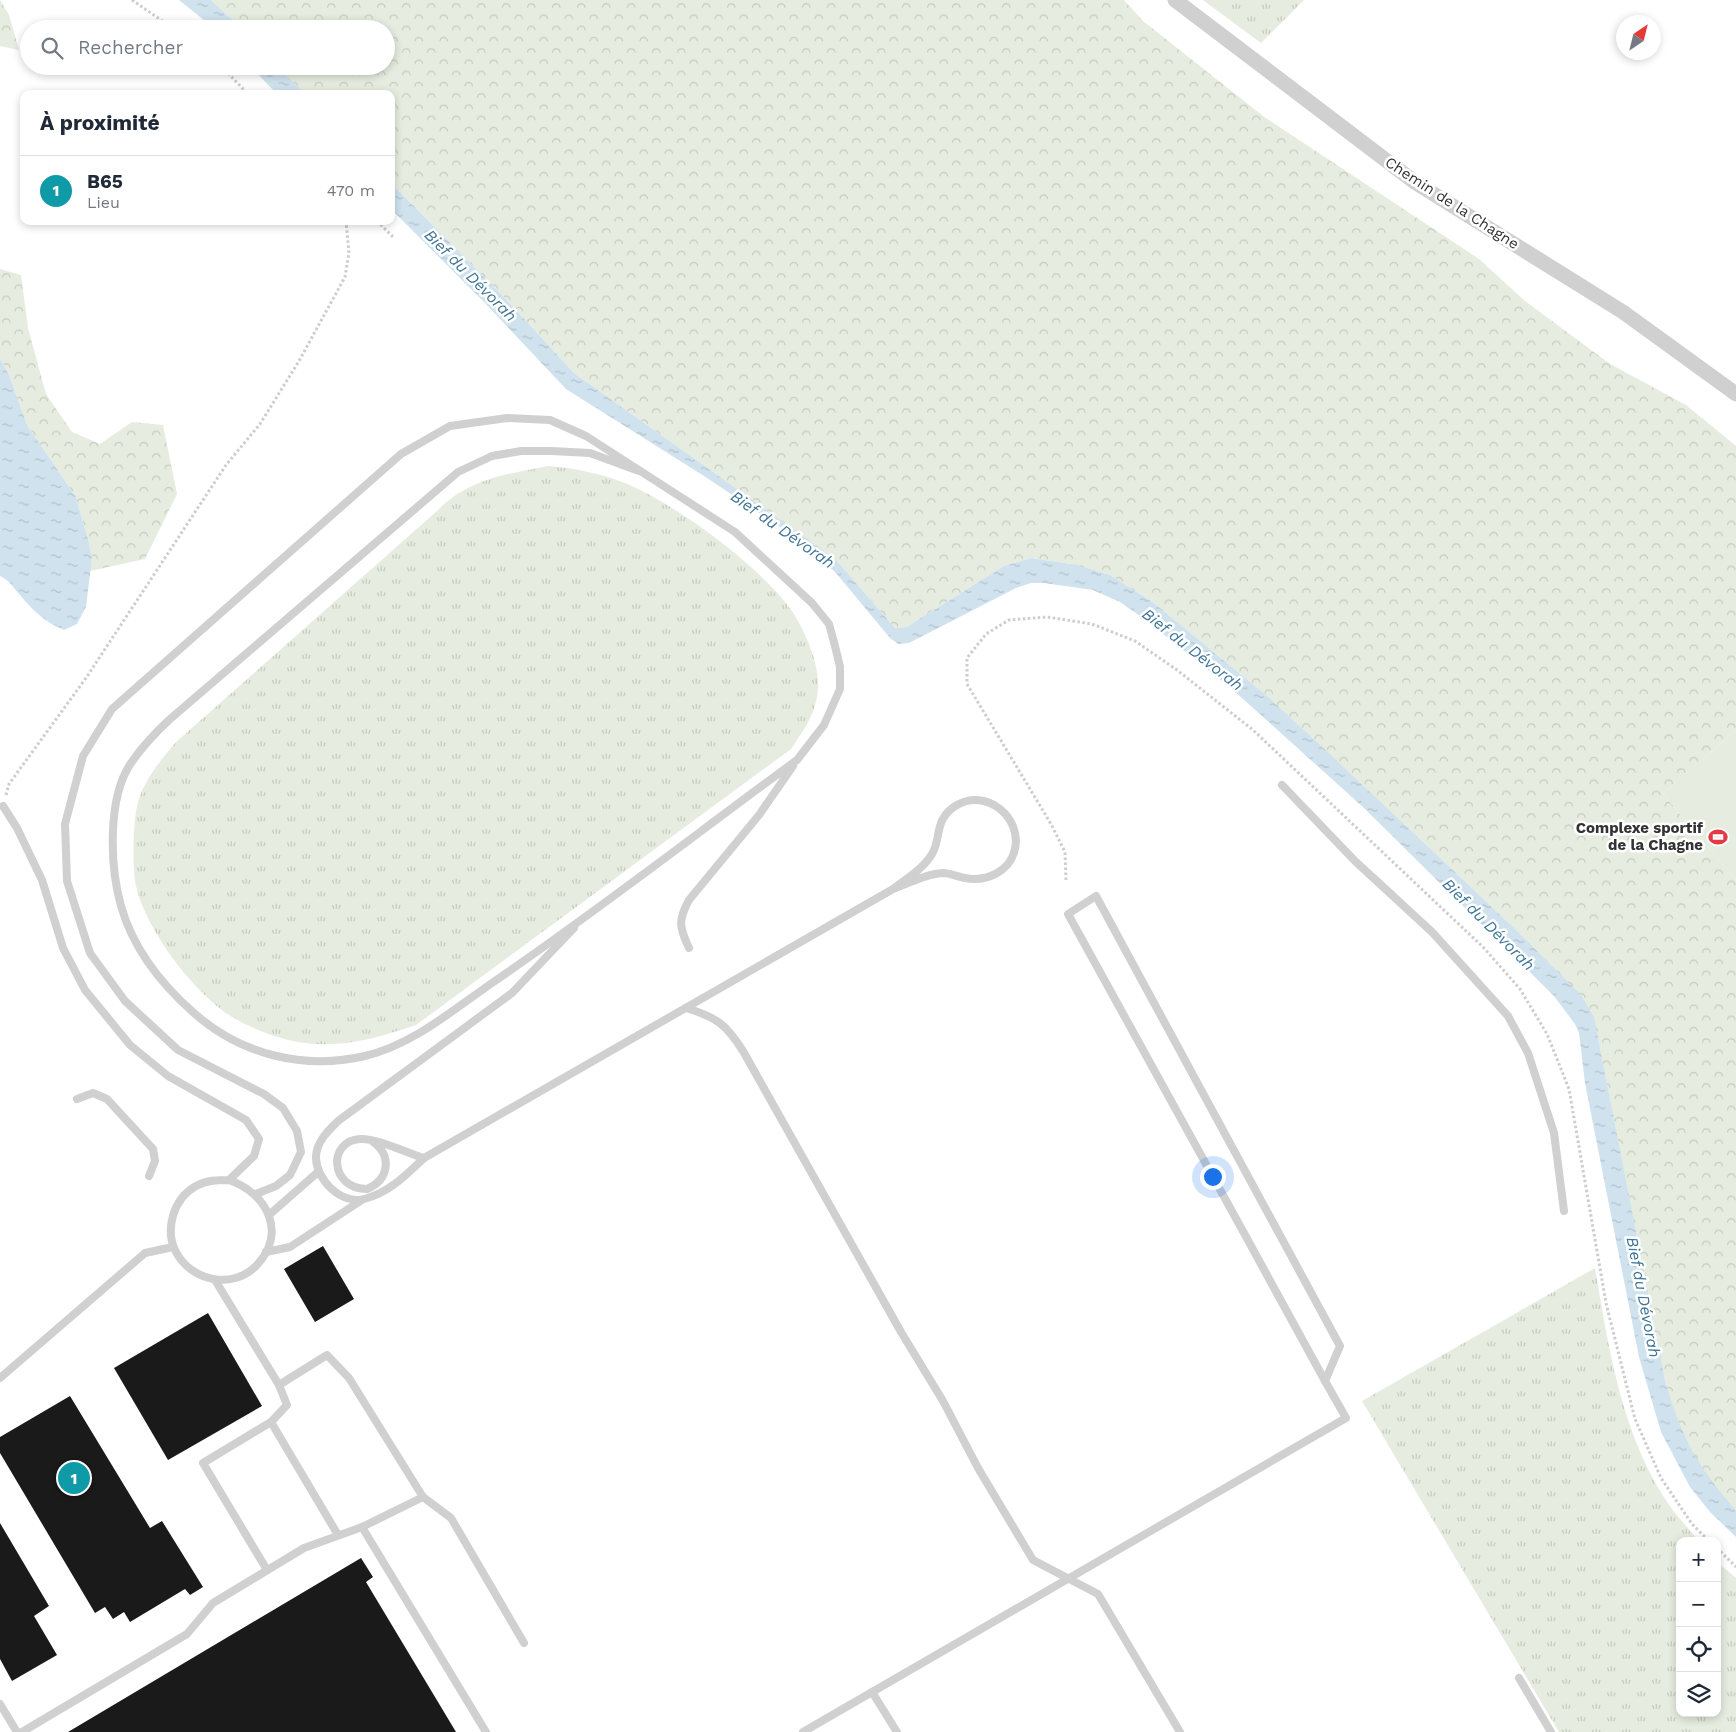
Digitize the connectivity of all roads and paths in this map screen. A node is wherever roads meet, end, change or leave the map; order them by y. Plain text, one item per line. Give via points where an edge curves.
1 (132, 0) edge
2 (1175, 0) edge
3 (161, 20) edge
4 (230, 75) edge
5 (244, 90) edge
6 (346, 225) edge
7 (380, 225) edge
8 (394, 238) dead end
9 (1736, 394) edge
10 (640, 471) junction
11 (797, 760) junction
12 (1282, 785) dead end
13 (3, 806) joint
14 (1066, 880) dead end
15 (893, 889) junction
16 (588, 914) junction
17 (689, 948) dead end
18 (686, 1008) junction
19 (77, 1099) dead end
20 (372, 1141) junction
21 (424, 1158) junction
22 (318, 1172) junction
23 (149, 1176) dead end
24 (229, 1180) junction
25 (256, 1194) junction
26 (362, 1200) junction
27 (1564, 1211) dead end
28 (269, 1215) junction
29 (173, 1246) junction
30 (266, 1252) junction
31 (215, 1280) junction
32 (0, 1378) edge
33 (1326, 1381) junction
34 (279, 1385) junction
35 (271, 1422) junction
36 (423, 1497) junction
37 (362, 1527) junction
38 (338, 1535) junction
39 (1705, 1537) edge
40 (1721, 1552) edge
41 (1736, 1567) edge
42 (267, 1570) junction
43 (1068, 1578) junction
44 (524, 1643) dead end
45 (1519, 1678) dead end
46 (872, 1692) junction
47 (0, 1704) edge
48 (17, 1732) edge
49 (22, 1732) edge
50 (486, 1732) edge
51 (803, 1732) edge
52 (897, 1732) edge
53 (1180, 1732) edge
54 (1551, 1732) edge

1 - 3 path
2 - 9 street, Chemin de la Chagne via 1416,183 1623,312
4 - 5 path
6 - 13 path via 349,253 345,277 299,361 260,424 226,465 86,678 9,784
7 - 8 path
10 - 11 lane via 735,532 812,603 829,624 840,668 840,689 824,725
10 - 16 lane via 590,453 521,451 492,456 458,472 149,740 129,765 114,822 112,859 119,900 126,924 158,976 204,1022 238,1044 300,1062 367,1056 397,1044 421,1031
10 - 25 lane via 586,436 550,420 507,418 450,426 400,454 162,663 112,709 83,756 65,824 67,881 90,953 125,1002 178,1050 264,1094 283,1108 297,1131 301,1152 290,1175 276,1186
11 - 16 lane
11 - 17 lane via 759,815 689,900 681,916 681,933
12 - 27 lane via 1355,861 1432,932 1508,1016 1528,1053 1554,1133
13 - 24 lane via 42,880 63,948 85,990 130,1045 168,1076 246,1120 259,1139 254,1156
14 - 39 path via 1064,852 1052,824 967,684 967,658 986,634 1009,620 1047,617 1092,624 1135,641 1177,670 1253,730 1484,947 1520,989 1547,1034 1569,1089 1606,1303 1635,1419 1661,1478 1692,1524
15 - 15 lane via 933,853 943,817 957,805 973,800 988,802 1010,819 1016,834 1015,848 1011,860 1000,872 983,879 931,874
15 - 18 lane
16 - 22 lane via 512,993 322,1136 316,1155
18 - 21 lane
18 - 43 lane via 715,1018 730,1031 1018,1536 1033,1560
19 - 23 lane via 93,1093 107,1099 152,1149 155,1161
20 - 20 lane via 354,1140 339,1154 340,1176 350,1186 367,1189 375,1185 386,1171 385,1154
20 - 21 lane
21 - 26 lane via 402,1180 382,1193
22 - 26 lane via 336,1192
22 - 28 lane
24 - 25 lane
24 - 29 lane via 212,1180 196,1186 182,1197 170,1230
25 - 28 lane
26 - 30 lane via 290,1247
28 - 30 lane via 271,1234
29 - 31 lane via 190,1269
29 - 32 lane via 146,1253
30 - 31 lane via 256,1266 244,1274 230,1280
31 - 34 lane
33 - 33 lane via 1068,914 1096,896 1340,1346
33 - 43 lane via 1346,1418
34 - 35 lane via 287,1406
34 - 36 lane via 327,1354 349,1378
35 - 38 lane
35 - 42 lane via 203,1463
36 - 37 lane
36 - 44 lane via 451,1518
37 - 38 lane
37 - 50 lane
38 - 42 lane via 312,1544
40 - 41 path
42 - 49 lane via 213,1602 187,1634
43 - 46 lane
43 - 53 lane via 1098,1594
45 - 54 lane
46 - 51 lane
46 - 52 lane
47 - 48 lane

